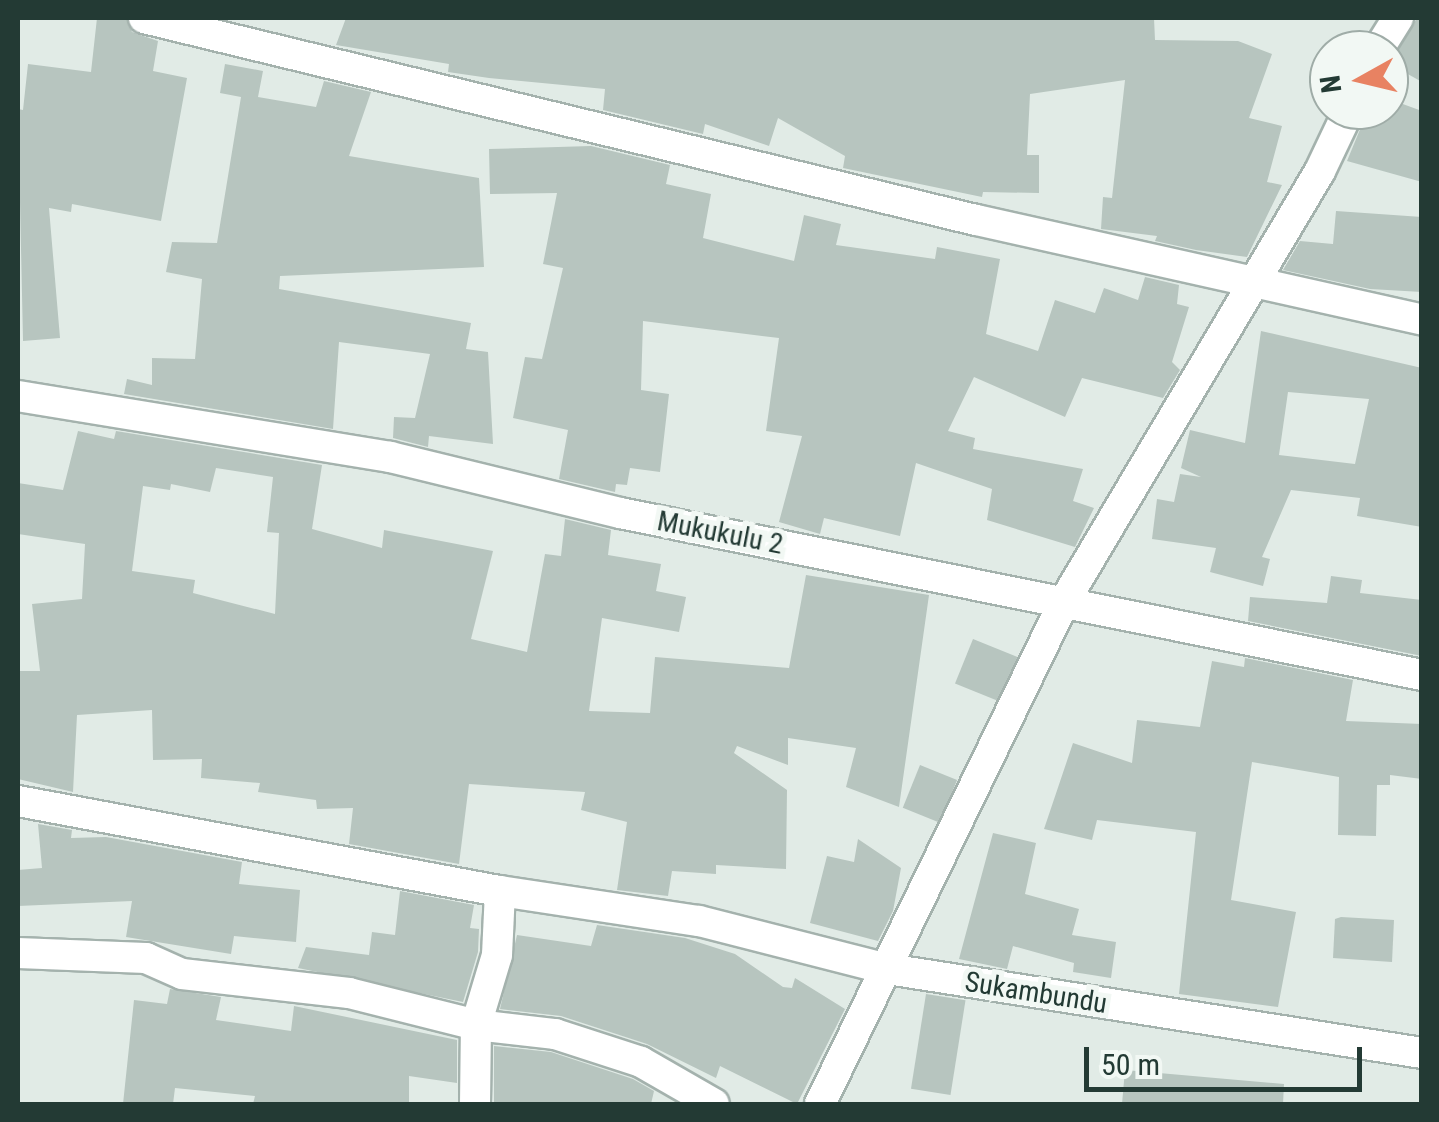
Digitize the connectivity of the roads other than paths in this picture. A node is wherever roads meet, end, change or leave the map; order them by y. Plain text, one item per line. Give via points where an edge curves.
1 (144, 18) edge
2 (1339, 130) edge
3 (1249, 282) junction
4 (1422, 320) edge
5 (18, 396) edge
6 (1064, 602) junction
7 (1422, 675) edge
8 (18, 800) edge
9 (500, 891) junction
10 (18, 953) edge
11 (888, 969) junction
12 (476, 1024) junction
13 (1422, 1053) edge
14 (475, 1104) edge
15 (714, 1104) edge
16 (820, 1104) edge

1 - 3 street
2 - 3 street
3 - 4 street
3 - 6 street
5 - 6 street, Mukukulu 2 via 390,457 620,513
6 - 7 street, Mukukulu 2
6 - 11 street
8 - 9 street, Sukambundu
9 - 11 street, Sukambundu via 699,921
9 - 12 street via 497,955
10 - 12 street via 146,958 182,974 349,993
11 - 13 street, Sukambundu
11 - 16 street
12 - 14 street
12 - 15 street via 555,1034 641,1062

